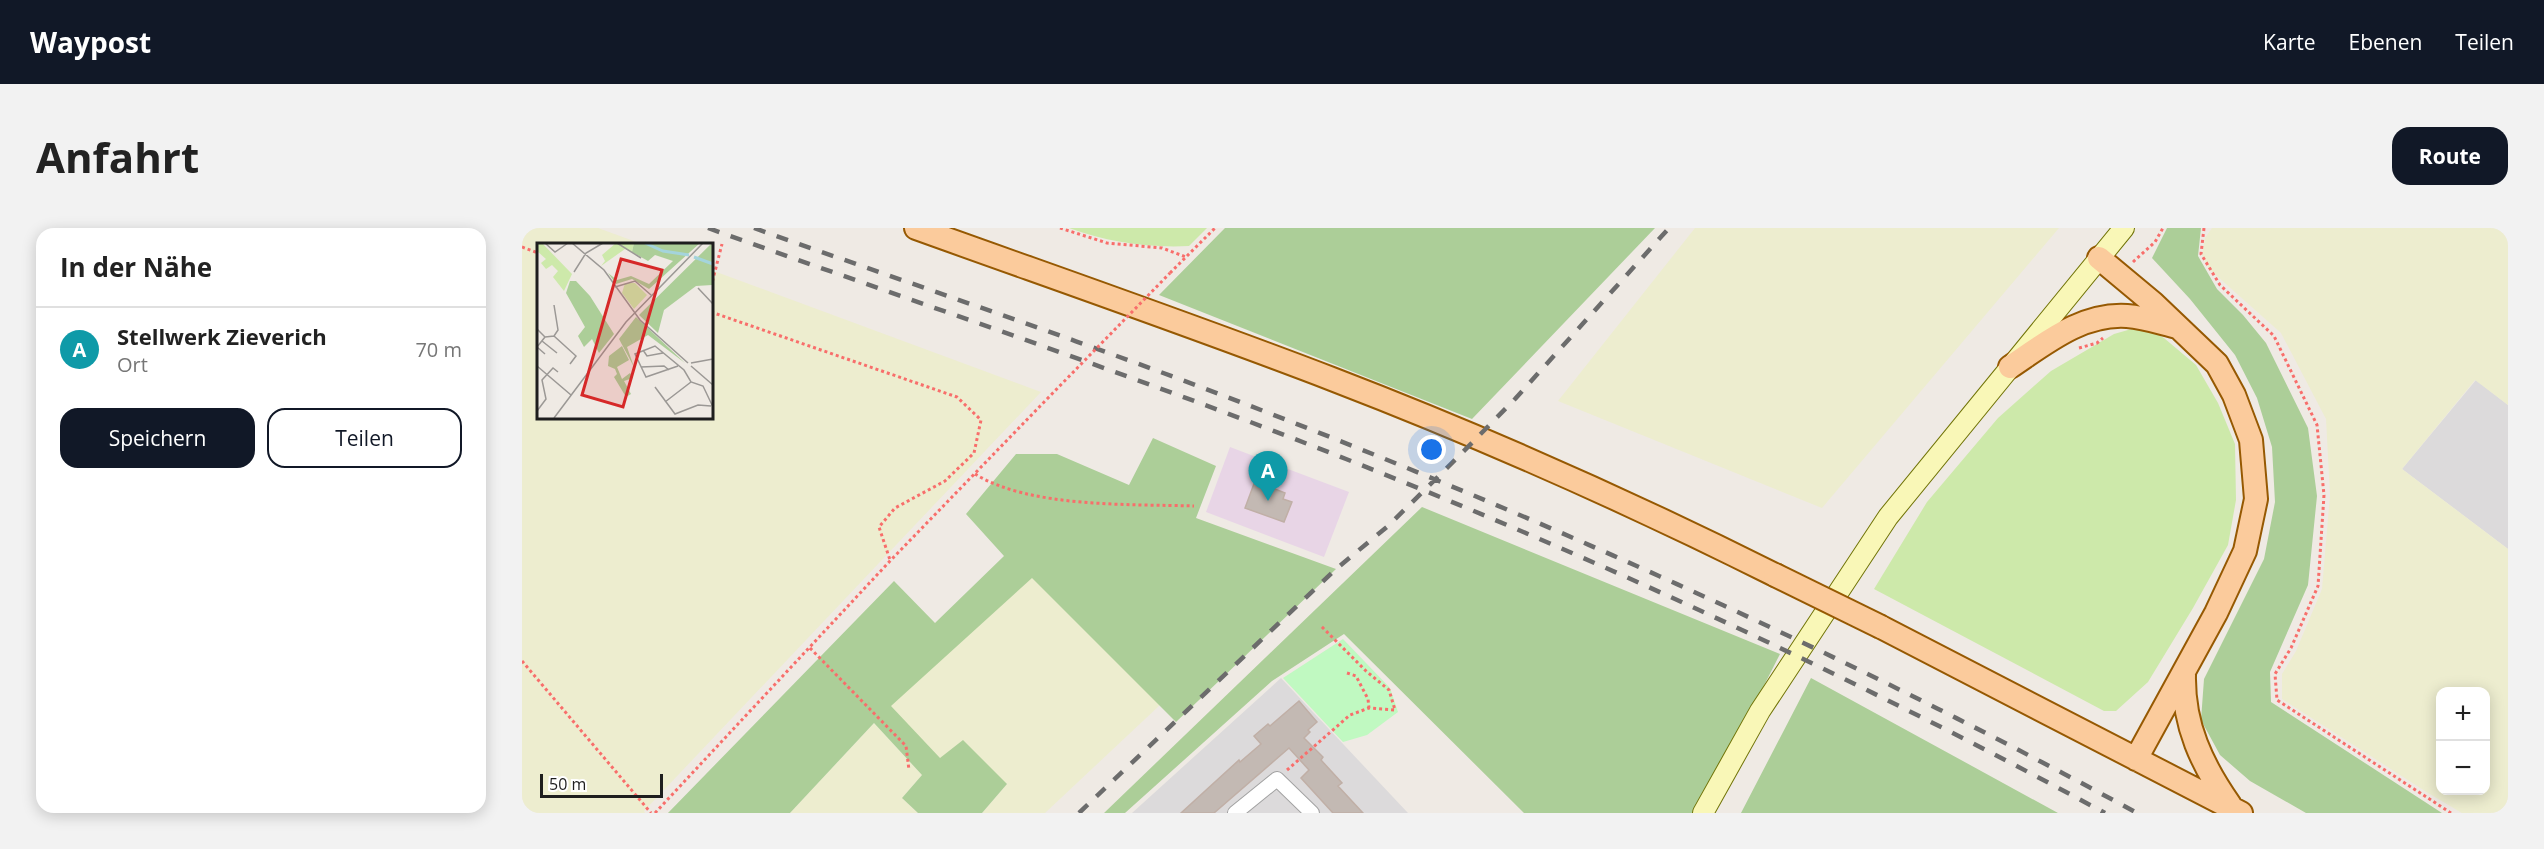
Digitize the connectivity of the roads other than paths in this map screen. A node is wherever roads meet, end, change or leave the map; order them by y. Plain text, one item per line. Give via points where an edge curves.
1 (916, 228) edge
2 (2124, 228) edge
3 (2099, 258) junction
4 (2180, 327) junction
5 (2010, 367) junction
6 (2184, 673) junction
7 (2136, 759) junction
8 (2237, 811) edge
9 (1235, 813) edge
10 (1312, 813) edge
11 (1703, 813) edge

1 - 7 main road, bridge via 1335,380 1606,494 1775,574
2 - 3 street
3 - 4 main road
3 - 5 street
4 - 5 main road via 2127,316 2101,317 2056,337
4 - 6 main road via 2217,364 2234,395 2251,440 2256,499 2245,551
5 - 11 street via 1888,517 1760,711
6 - 7 main road
6 - 8 main road via 2188,723 2213,780
7 - 8 main road
9 - 10 street via 1277,779

